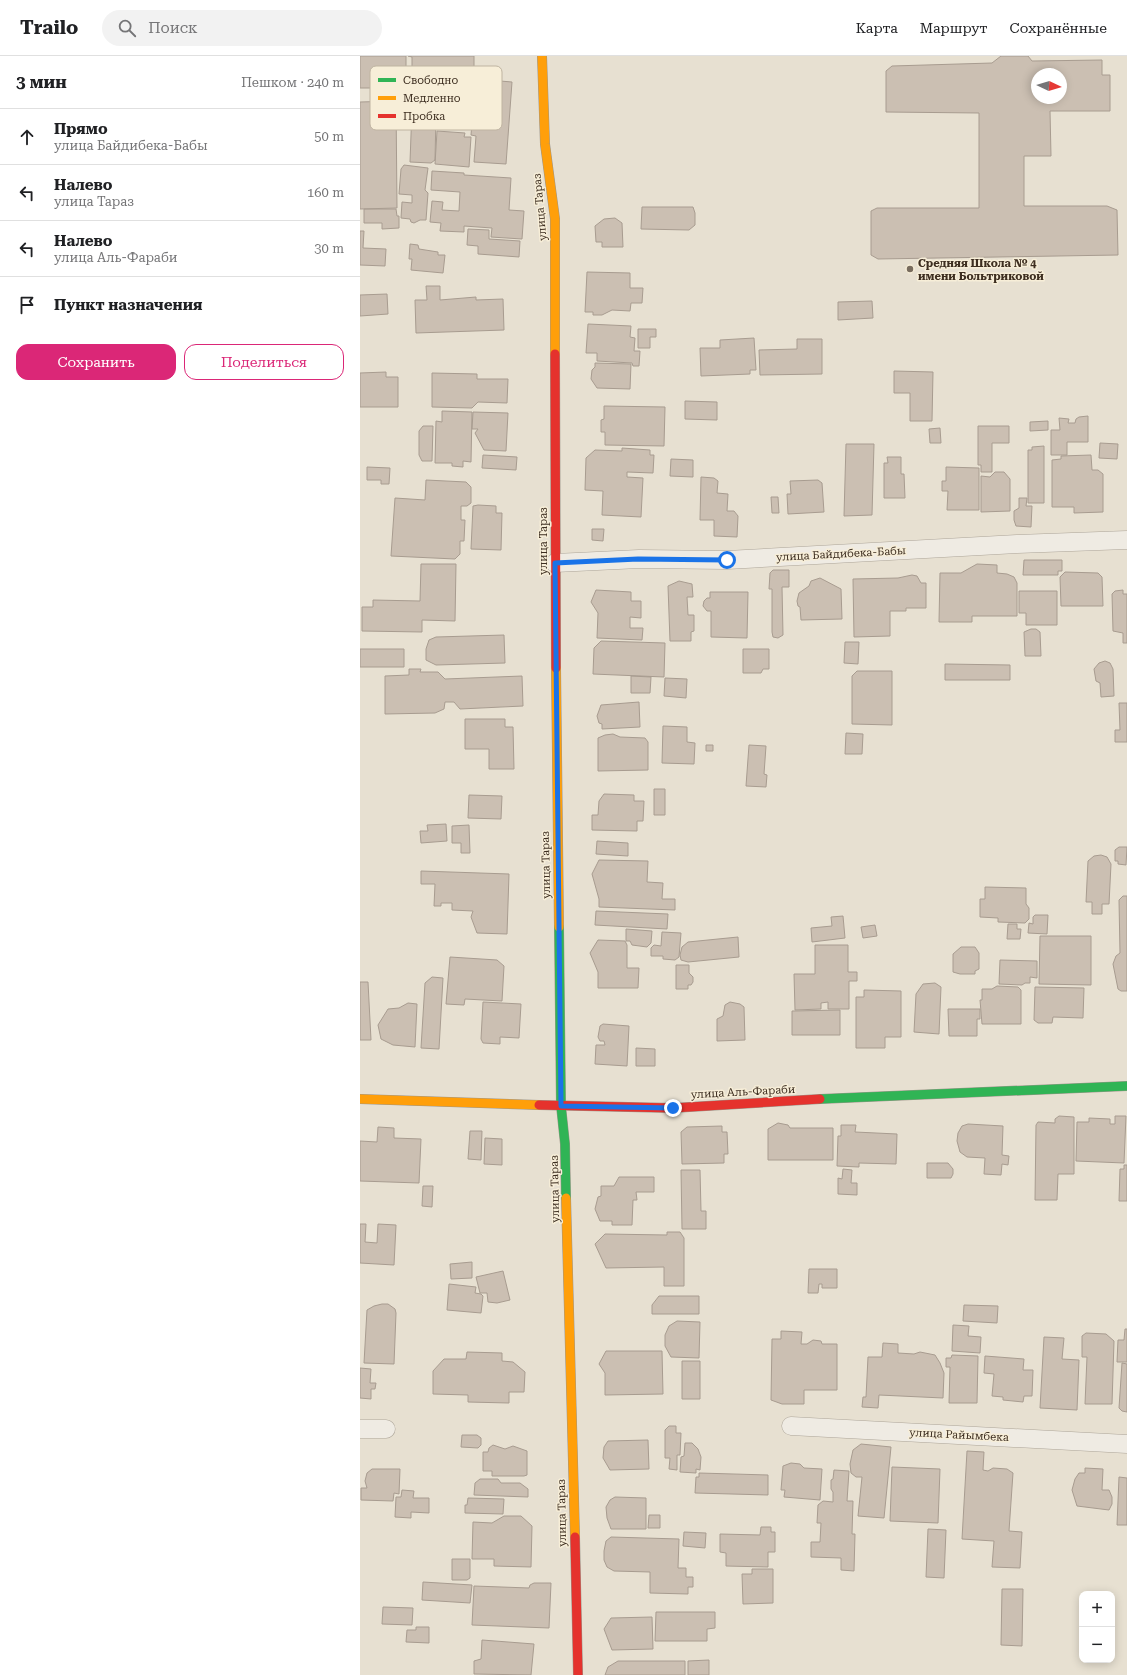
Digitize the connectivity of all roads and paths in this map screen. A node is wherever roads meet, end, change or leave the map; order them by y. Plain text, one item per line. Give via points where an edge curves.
1 (542, 56) edge
2 (1127, 540) edge
3 (555, 563) junction
4 (1127, 1086) edge
5 (360, 1099) edge
6 (561, 1106) junction
7 (791, 1426) dead end
8 (360, 1429) edge
9 (386, 1429) dead end
10 (1127, 1444) edge
11 (578, 1675) edge

1 - 3 street, улица Тараз via 545,144 555,219
2 - 3 street, улица Байдибека-Бабы via 727,560 638,559
3 - 6 street, улица Тараз
4 - 6 street, улица Аль-Фараби via 892,1095 673,1108
5 - 6 street, улица Аль-Фараби
6 - 11 street, улица Тараз via 566,1144
7 - 10 street, улица Райымбека
8 - 9 street

